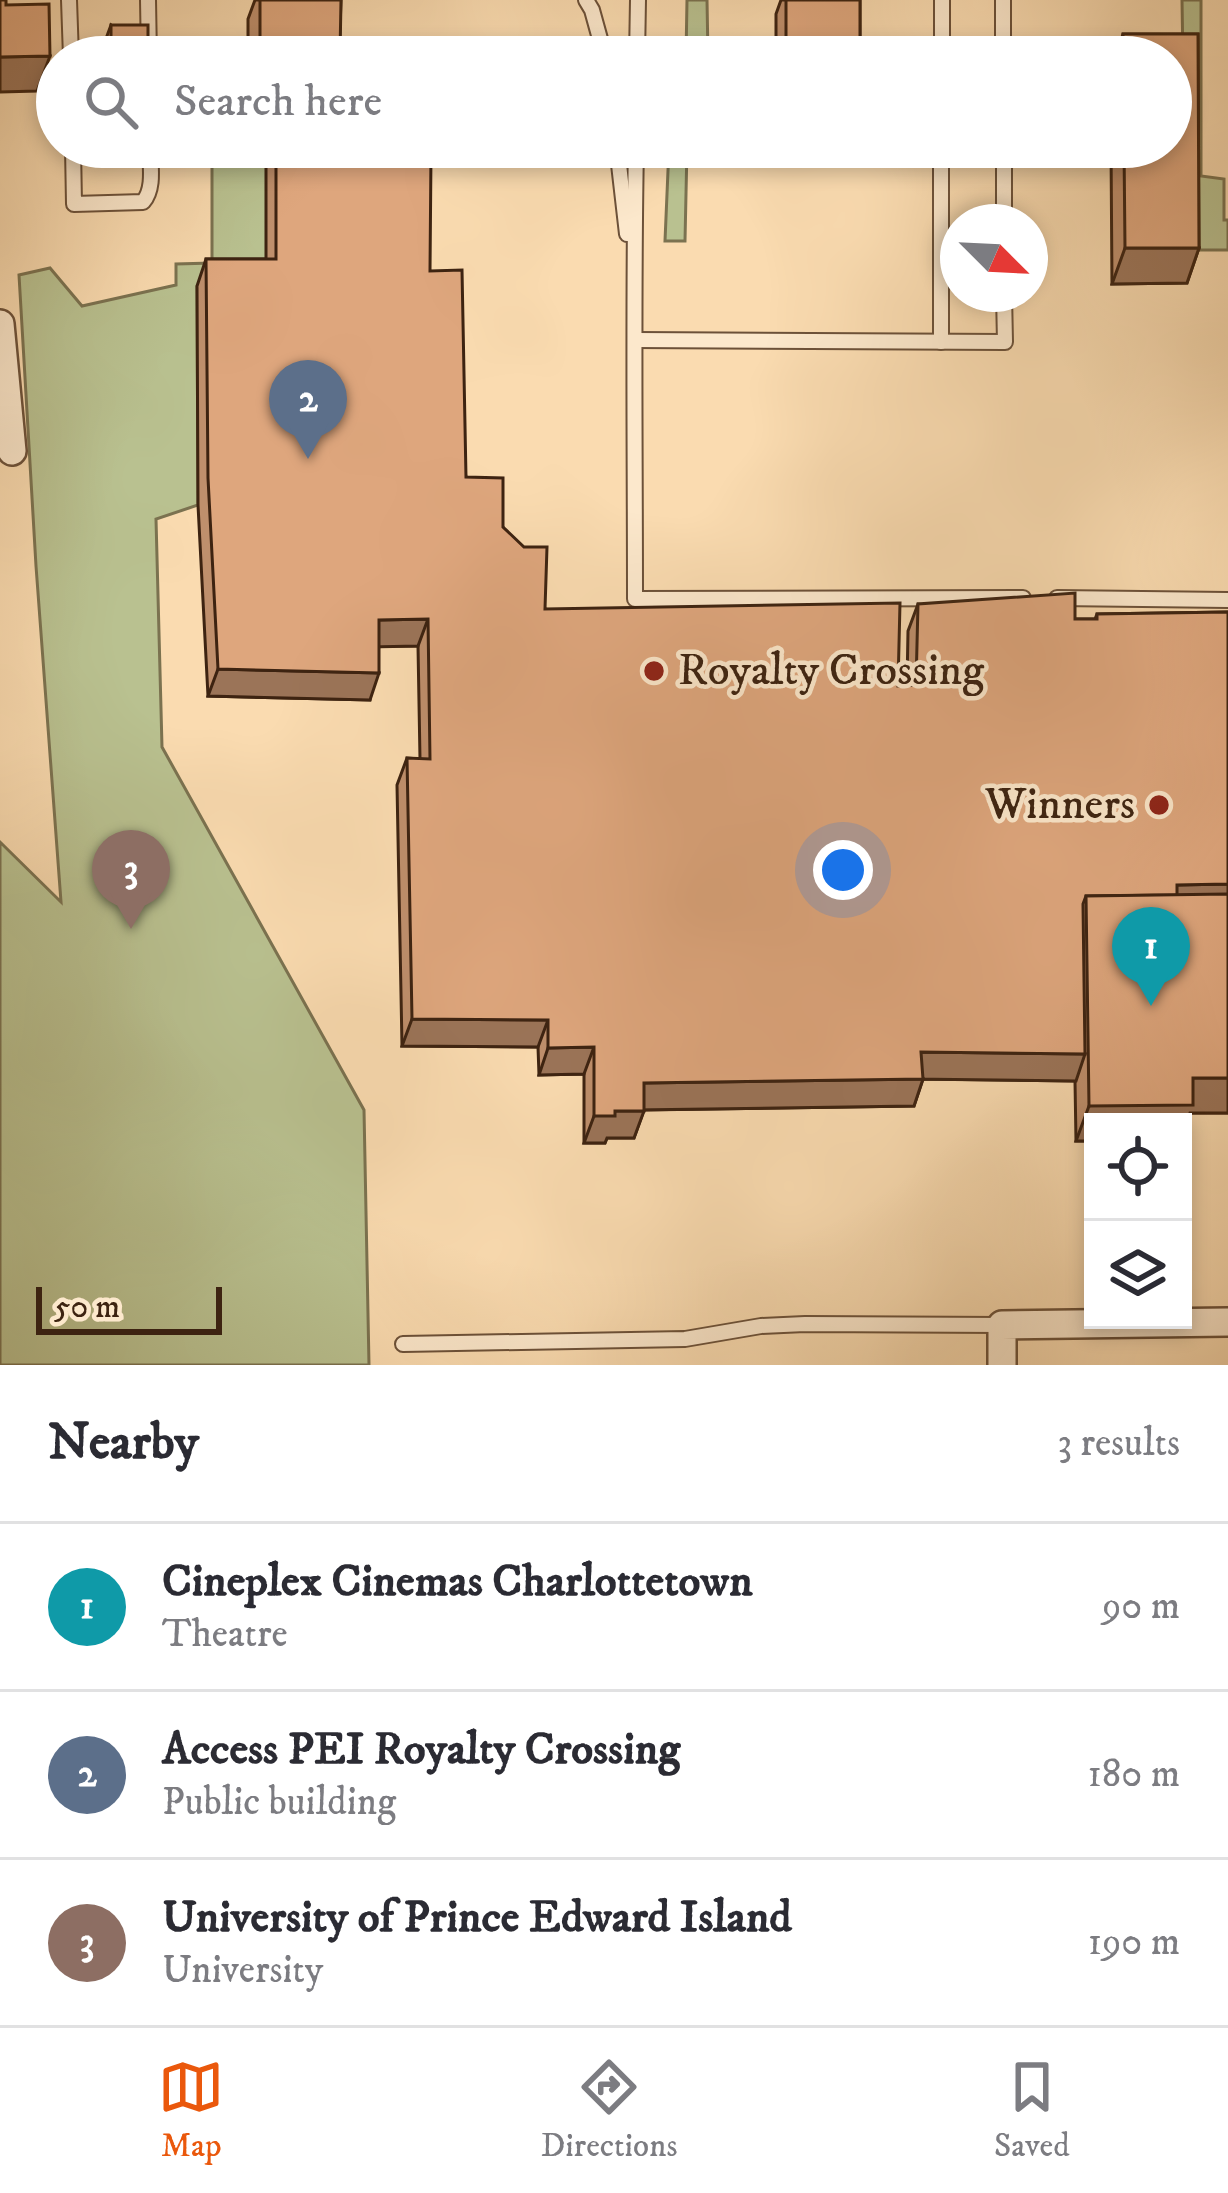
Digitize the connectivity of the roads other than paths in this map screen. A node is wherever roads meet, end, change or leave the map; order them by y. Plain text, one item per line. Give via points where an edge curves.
1 (69, 0) edge
2 (148, 0) edge
3 (586, 0) edge
4 (638, 0) edge
5 (942, 0) edge
6 (1003, 0) edge
7 (70, 36) edge
8 (148, 36) edge
9 (599, 36) edge
10 (637, 36) edge
11 (942, 36) edge
12 (1003, 36) edge
13 (73, 168) edge
14 (150, 168) edge
15 (620, 168) edge
16 (636, 168) edge
17 (941, 168) edge
18 (1004, 168) edge
19 (1004, 204) edge
20 (633, 274) junction
21 (1004, 312) edge
22 (0, 323) edge
23 (635, 340) junction
24 (940, 342) junction
25 (12, 451) dead end
26 (1228, 600) edge
27 (1228, 1322) edge
28 (1002, 1324) junction
29 (403, 1344) dead end
30 (1002, 1365) edge

1 - 7 lane
2 - 8 lane
3 - 9 lane
4 - 10 lane
5 - 11 lane
6 - 12 lane
13 - 14 lane via 74,204 143,202
15 - 20 lane
16 - 20 lane
17 - 24 lane
18 - 19 lane
20 - 23 lane
21 - 24 lane via 1005,342
22 - 25 street
23 - 24 lane
23 - 26 lane via 634,599
27 - 28 street
28 - 29 lane via 805,1324 685,1339
28 - 30 street

